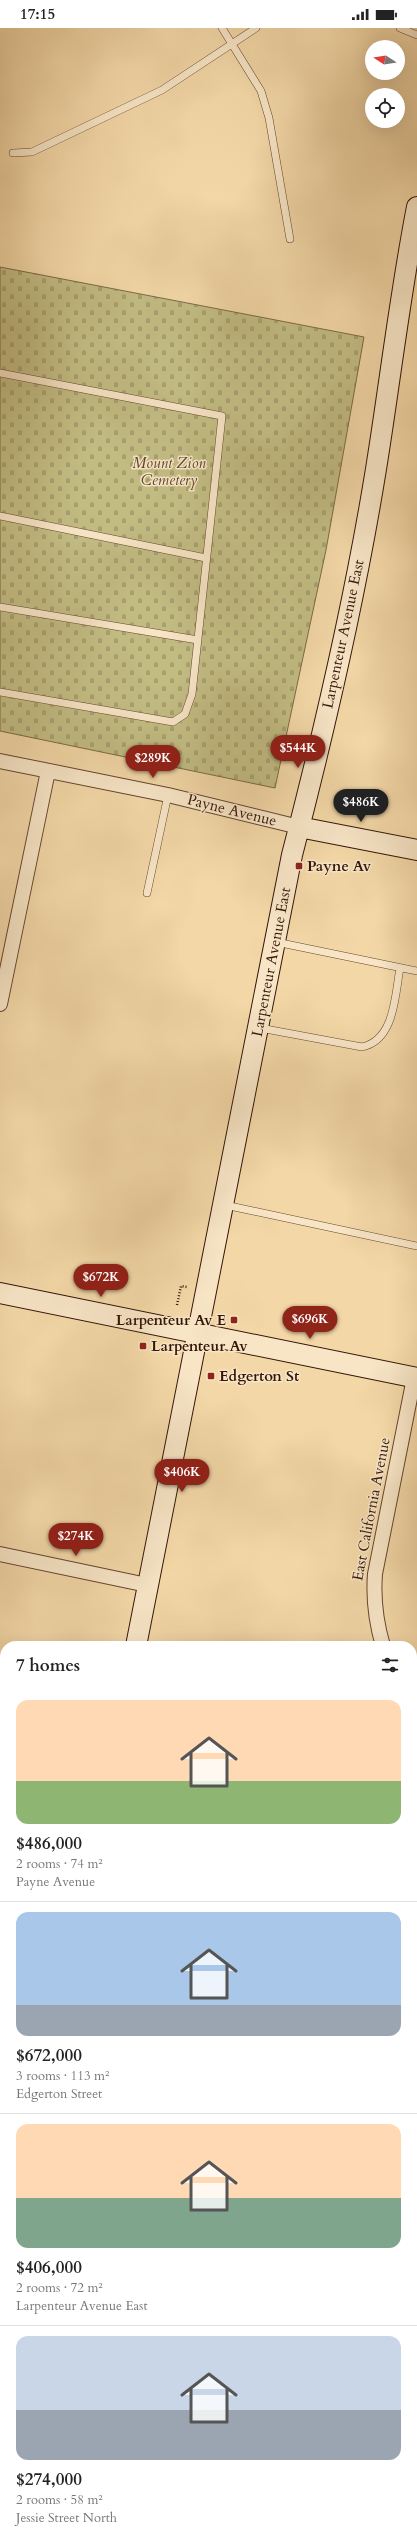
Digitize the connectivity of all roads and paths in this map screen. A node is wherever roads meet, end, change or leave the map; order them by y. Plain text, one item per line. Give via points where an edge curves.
1 (222, 28) edge
2 (256, 28) edge
3 (400, 28) edge
4 (417, 34) edge
5 (232, 45) junction
6 (13, 153) dead end
7 (417, 207) edge
8 (290, 239) dead end
9 (0, 373) edge
10 (0, 516) edge
11 (206, 558) junction
12 (0, 607) edge
13 (198, 640) junction
14 (0, 692) edge
15 (0, 761) edge
16 (48, 771) junction
17 (168, 795) junction
18 (300, 827) junction
19 (417, 850) edge
20 (148, 893) dead end
21 (275, 942) junction
22 (400, 968) junction
23 (417, 971) edge
24 (0, 1004) edge
25 (258, 1028) junction
26 (222, 1205) junction
27 (417, 1246) edge
28 (187, 1287) dead end
29 (0, 1293) edge
30 (178, 1305) dead end
31 (196, 1334) junction
32 (416, 1378) edge
33 (0, 1554) edge
34 (147, 1585) junction
35 (137, 1641) edge
36 (382, 1641) edge

1 - 5 lane
2 - 5 lane
3 - 4 lane
5 - 6 lane via 162,90 32,152
5 - 8 lane via 261,92 269,118
7 - 18 main road, Larpenteur Avenue East via 374,478 328,710
9 - 11 lane via 222,416
10 - 11 lane
11 - 13 lane
12 - 13 lane
13 - 14 lane via 192,694 185,714 173,722
15 - 16 street, Payne Avenue
16 - 17 street, Payne Avenue
16 - 24 street
17 - 18 street, Payne Avenue
17 - 20 lane
18 - 19 main road, Payne Avenue
18 - 21 main road, Larpenteur Avenue East
21 - 22 lane
21 - 25 main road, Larpenteur Avenue East
22 - 23 lane
22 - 25 lane via 390,1021 384,1034 372,1045 362,1047
25 - 26 main road, Larpenteur Avenue East
26 - 27 lane
26 - 31 main road, Larpenteur Avenue East
28 - 30 path via 181,1286
29 - 31 main road
31 - 32 main road
31 - 34 main road, Larpenteur Avenue East
32 - 36 street, East California Avenue via 375,1574 373,1593
33 - 34 street
34 - 35 main road, Larpenteur Avenue East

